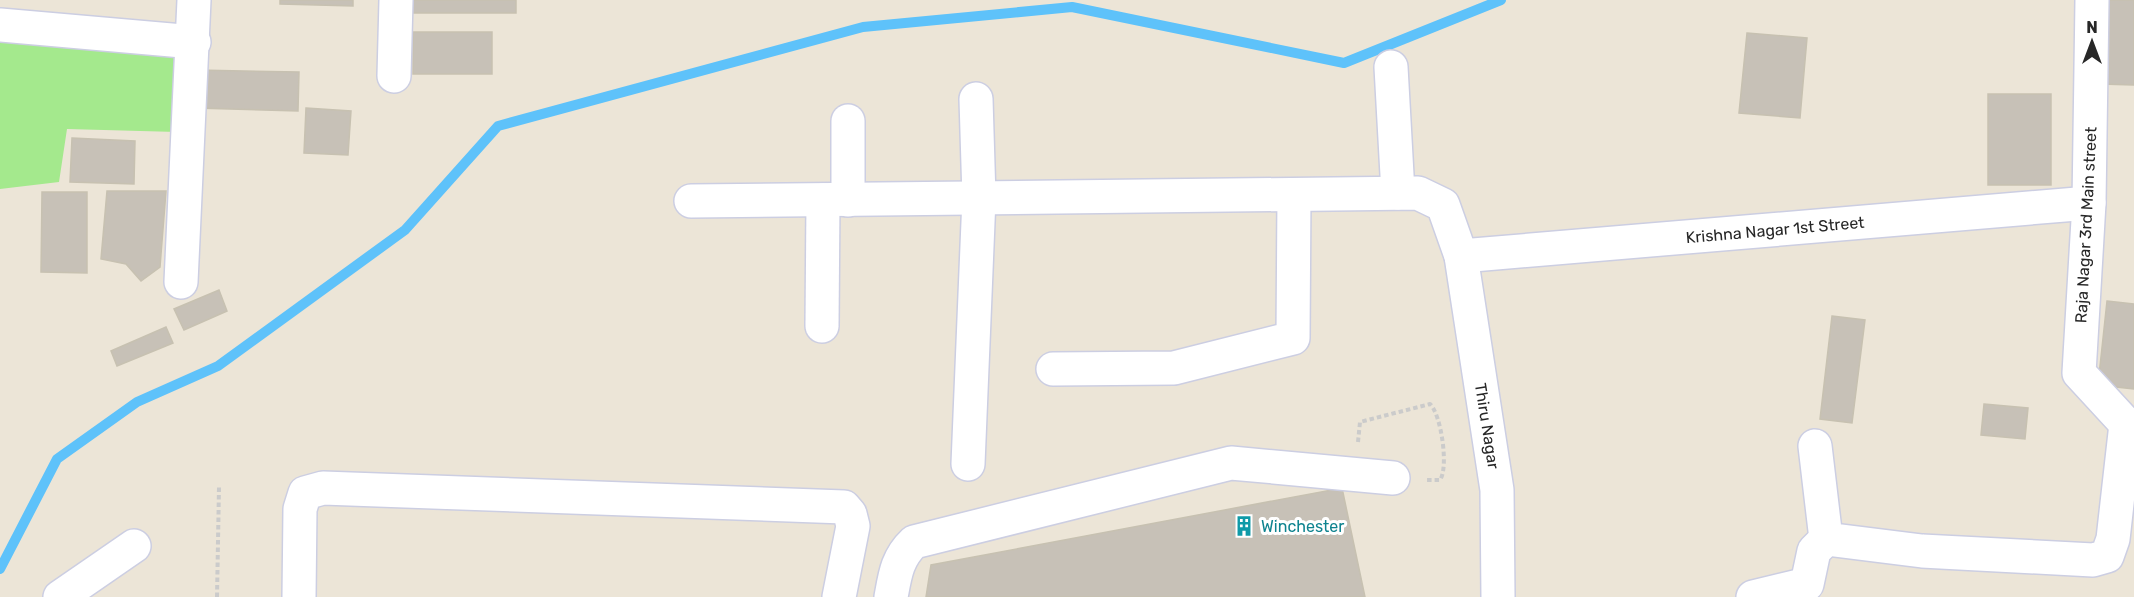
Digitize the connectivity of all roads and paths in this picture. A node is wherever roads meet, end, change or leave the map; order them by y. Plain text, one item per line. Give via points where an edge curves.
1 (194, 0) edge
2 (396, 0) edge
3 (2092, 0) edge
4 (0, 25) edge
5 (194, 42) junction
6 (1390, 67) dead end
7 (394, 75) dead end
8 (976, 99) dead end
9 (848, 121) dead end
10 (1398, 193) junction
11 (1294, 195) junction
12 (979, 198) junction
13 (835, 200) junction
14 (691, 201) dead end
15 (2089, 203) junction
16 (1461, 256) junction
17 (181, 282) dead end
18 (822, 326) dead end
19 (1053, 369) dead end
20 (2130, 425) edge
21 (1815, 446) dead end
22 (968, 464) dead end
23 (1355, 472) junction
24 (1393, 478) joint
25 (219, 487) dead end
26 (1826, 539) junction
27 (134, 546) dead end
28 (60, 597) edge
29 (217, 597) edge
30 (299, 597) edge
31 (839, 597) edge
32 (891, 597) edge
33 (1498, 597) edge
34 (1753, 597) edge

1 - 5 street
2 - 7 street
3 - 15 street, Raja Nagar 3rd Main street
4 - 5 street
5 - 17 street
6 - 10 street
8 - 12 street
9 - 13 street
10 - 11 street, Thiru Nagar
10 - 16 street, Thiru Nagar via 1418,193 1443,205
11 - 12 street, Thiru Nagar
11 - 19 street via 1293,338 1174,368
12 - 13 street, Thiru Nagar
12 - 22 street
13 - 14 street, Thiru Nagar
13 - 18 street
15 - 16 street, Krishna Nagar 1st Street
15 - 20 street, Raja Nagar 3rd Main street via 2079,373
16 - 33 street, Thiru Nagar via 1497,490
20 - 26 street via 2107,556 2093,560 1934,551
21 - 26 street
23 - 24 street
23 - 24 path via 1360,422 1430,404 1437,413 1444,474 1435,481
23 - 32 street via 1231,463 914,542 903,552 897,566
25 - 29 path
26 - 34 street via 1814,551 1807,585
27 - 28 street
30 - 31 street via 300,509 305,493 323,488 844,507 853,525

